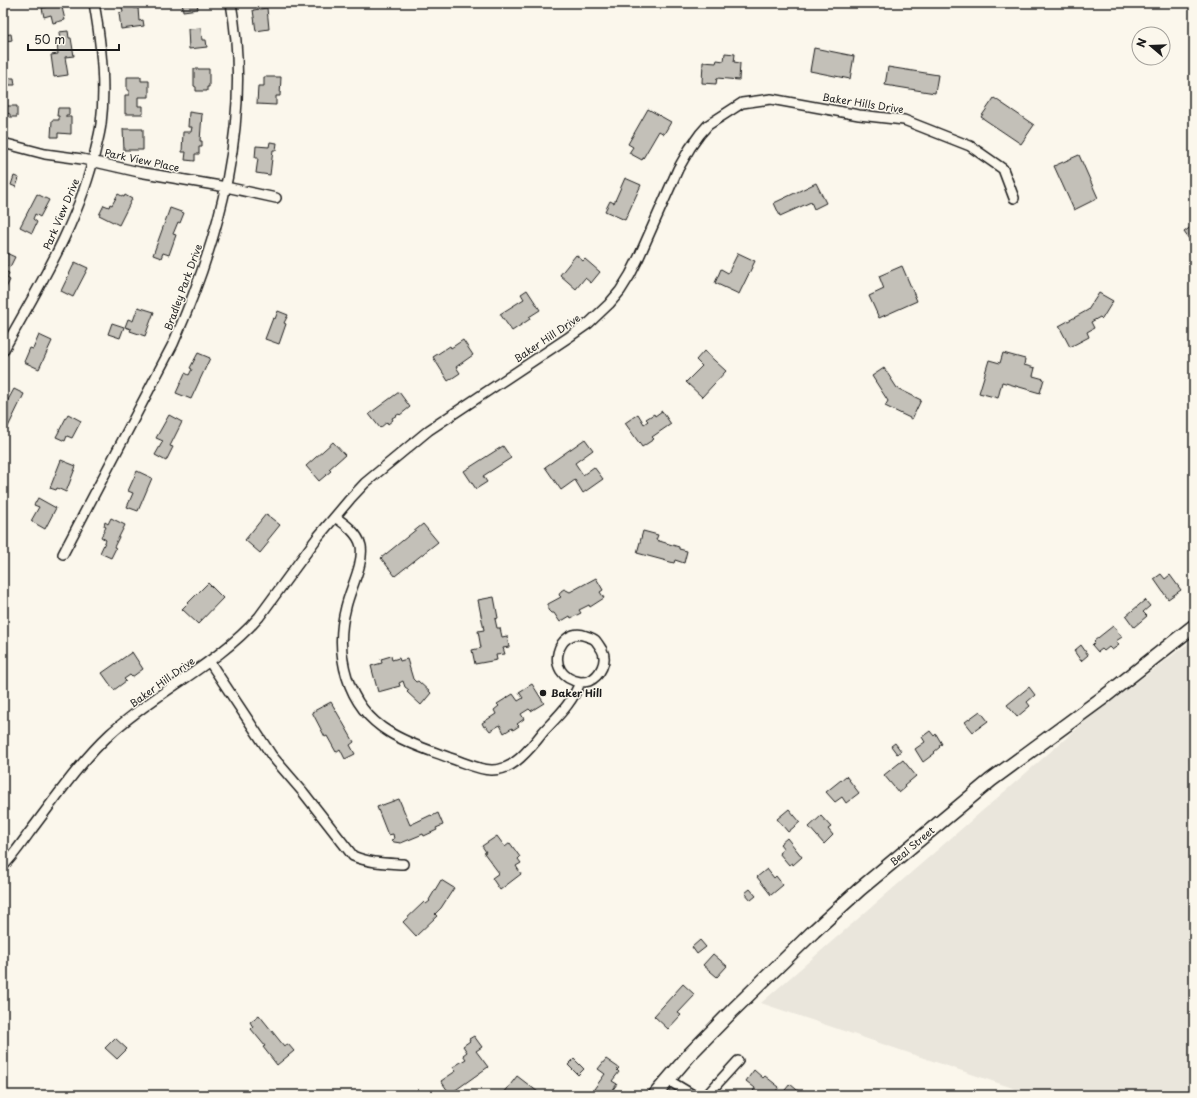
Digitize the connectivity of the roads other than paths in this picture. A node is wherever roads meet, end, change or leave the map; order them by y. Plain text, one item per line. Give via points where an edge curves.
1 (94, 3) edge
2 (231, 3) edge
3 (708, 125) joint
4 (3, 143) edge
5 (93, 161) junction
6 (226, 187) junction
7 (276, 198) dead end
8 (1014, 198) dead end
9 (3, 351) edge
10 (335, 517) junction
11 (63, 554) dead end
12 (1194, 626) edge
13 (209, 661) junction
14 (580, 682) junction
15 (403, 864) dead end
16 (3, 866) edge
17 (738, 1061) dead end
18 (668, 1080) junction
19 (654, 1095) edge
20 (693, 1095) edge
21 (707, 1095) edge

1 - 5 street, Park View Drive via 101,49 103,86 101,124
2 - 6 street, Bradley Park Drive via 238,80 237,115
3 - 8 street, Baker Hills Drive via 742,103 770,99 859,115 904,120 970,146 997,165 1002,169
3 - 10 street, Baker Hill Drive via 682,162 633,269 609,304 569,337 429,430 365,483
4 - 5 street, Park View Place via 45,154
5 - 6 street, Park View Place via 138,172
5 - 9 street, Park View Drive via 81,201 64,238
6 - 7 street, Park View Place
6 - 11 street, Bradley Park Drive via 203,269 173,344
10 - 13 street, Baker Hill Drive via 258,617 237,640
10 - 14 street via 352,530 361,546 358,568 341,628 345,669 349,685 361,706 375,722 388,731 408,742 483,770 507,768 524,754 572,699
12 - 18 street, Beal Street via 1104,697 991,780 860,889 768,975
13 - 15 street via 272,756 304,792 353,856 372,862
13 - 16 street, Baker Hill Drive via 128,719 96,747
14 - 14 street via 589,681 598,675 603,666 604,656 595,640 582,635 566,640 561,644 557,654 559,670 566,678
17 - 21 street
18 - 19 street, Beal Street
18 - 20 street

